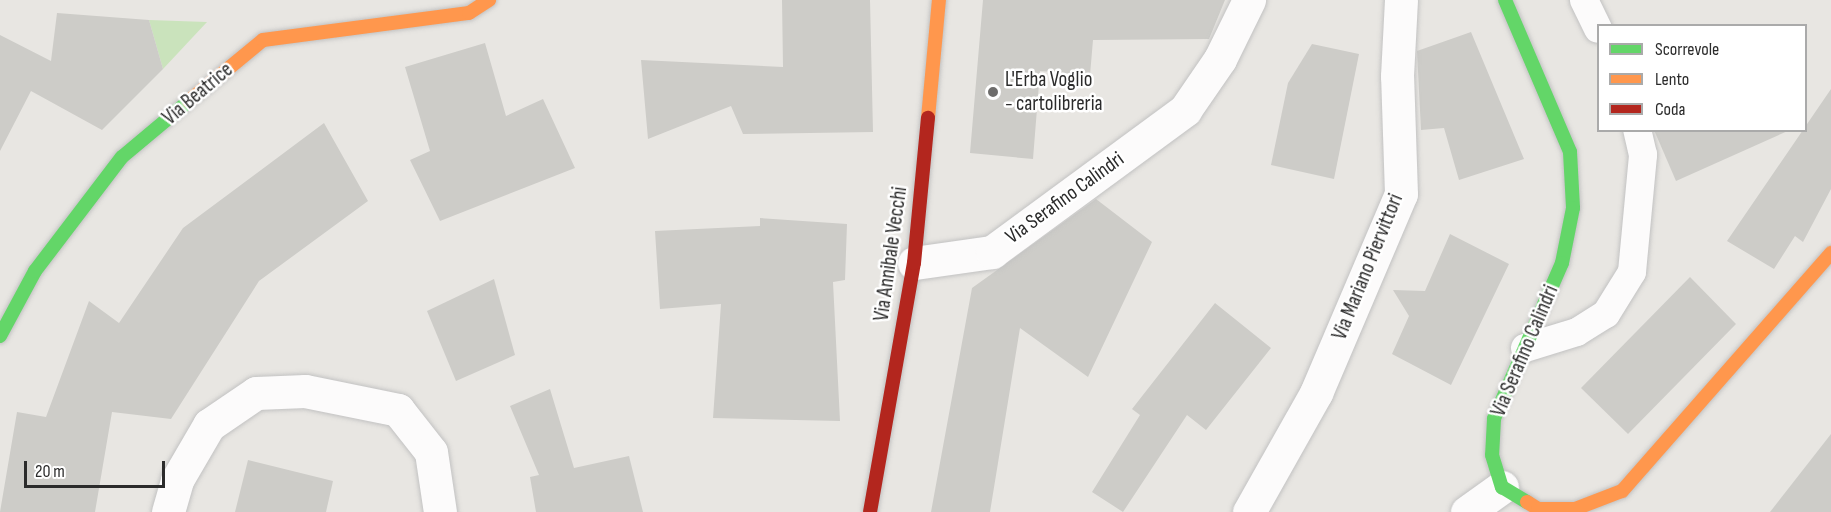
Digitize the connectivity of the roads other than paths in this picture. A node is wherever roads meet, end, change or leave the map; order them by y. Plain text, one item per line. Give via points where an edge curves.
1 (489, 0) edge
2 (939, 0) edge
3 (1250, 0) edge
4 (1401, 0) edge
5 (1505, 0) edge
6 (1584, 0) edge
7 (1597, 25) edge
8 (1637, 132) edge
9 (1831, 253) edge
10 (914, 263) junction
11 (0, 336) edge
12 (1525, 348) junction
13 (1502, 487) junction
14 (168, 512) edge
15 (440, 512) edge
16 (870, 512) edge
17 (1249, 512) edge
18 (1467, 512) edge

1 - 11 street, Via Beatrice via 469,13 263,40 122,157 35,271
2 - 10 street, Via Annibale Vecchi
3 - 10 street, Via Serafino Calindri via 1220,59 1185,110 992,252
4 - 17 street, Via Mariano Piervittori via 1397,76 1401,194 1316,393
5 - 12 street, Via Serafino Calindri via 1570,152 1573,208 1562,263
6 - 7 lane
8 - 12 lane via 1643,155 1632,272 1606,314 1576,332
9 - 13 street via 1622,491 1575,509 1538,509
10 - 16 street, Via Annibale Vecchi
12 - 13 street, Via Serafino Calindri via 1494,419 1492,455
13 - 18 street
14 - 15 street via 177,480 209,424 256,393 305,391 398,410 431,452

